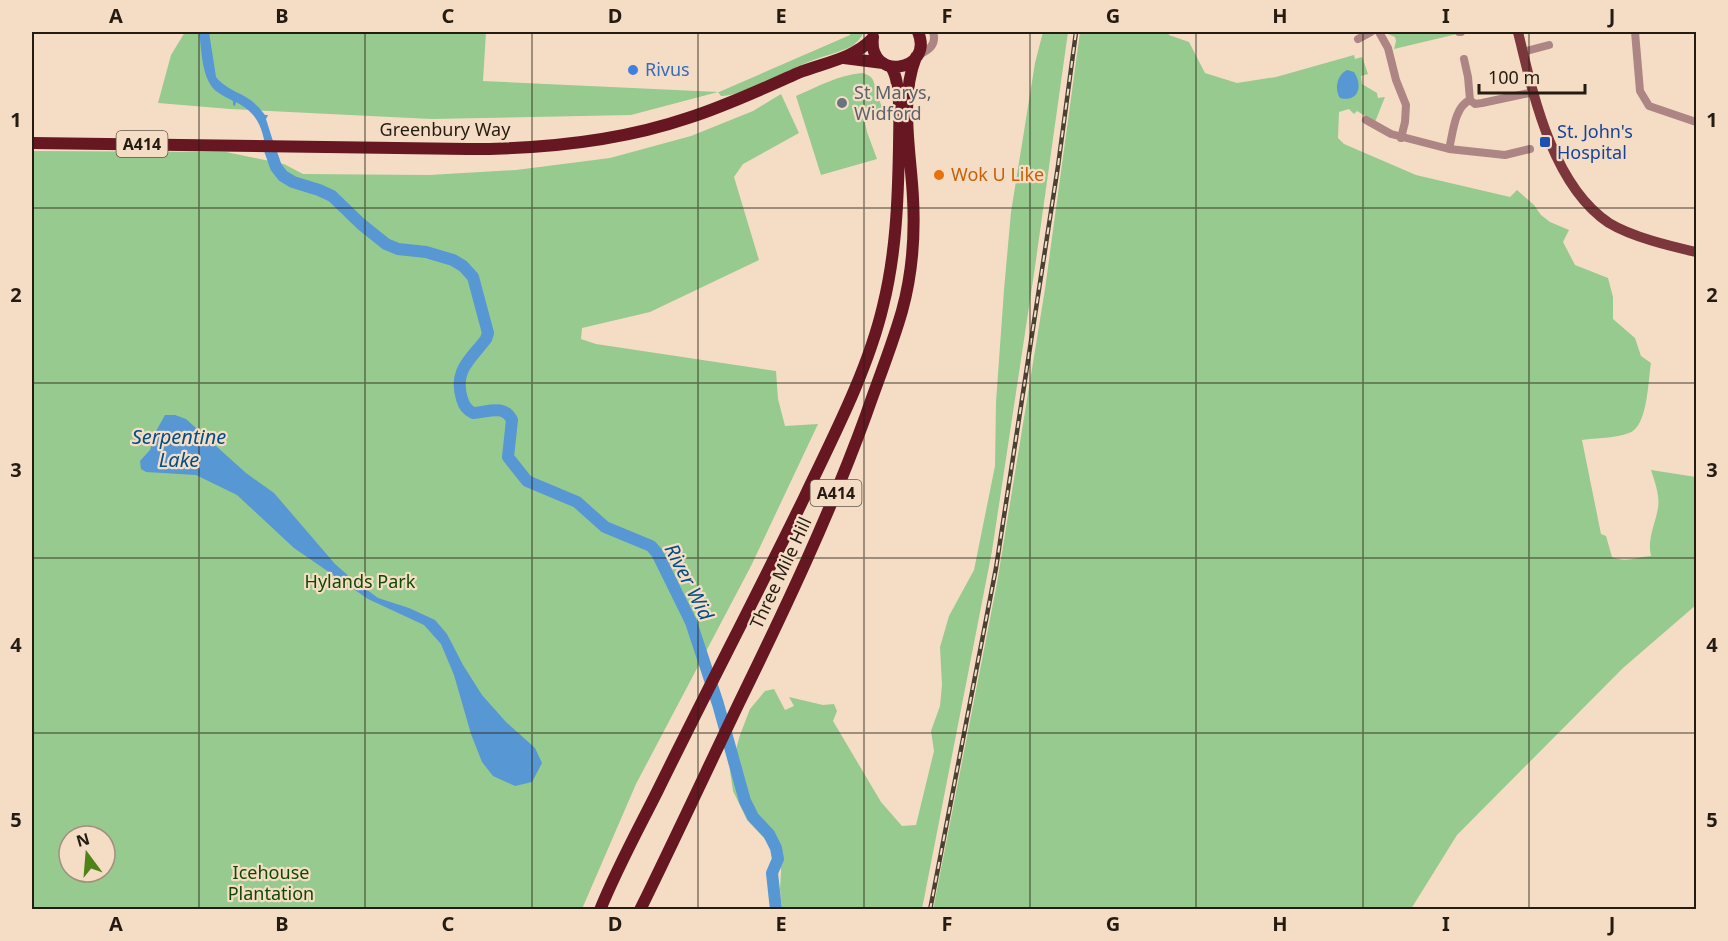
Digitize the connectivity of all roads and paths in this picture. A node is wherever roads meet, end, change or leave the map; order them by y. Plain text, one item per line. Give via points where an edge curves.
1 (918, 32) edge
2 (934, 32) edge
3 (1371, 32) edge
4 (1379, 32) edge
5 (1518, 32) edge
6 (1635, 32) edge
7 (873, 35) edge
8 (1358, 39) dead end
9 (1549, 45) dead end
10 (1523, 52) junction
11 (917, 56) junction
12 (843, 58) junction
13 (1464, 59) dead end
14 (888, 65) junction
15 (1534, 92) junction
16 (1470, 100) junction
17 (1366, 120) dead end
18 (1696, 123) edge
19 (1401, 138) junction
20 (32, 143) edge
21 (1449, 149) junction
22 (1530, 149) dead end
23 (1696, 252) edge
24 (600, 909) edge
25 (640, 909) edge

1 - 11 highway, A414 via 921,43
2 - 11 street via 931,48
3 - 8 street
4 - 19 street via 1406,105
5 - 10 main road
6 - 18 street via 1640,92 1649,106
7 - 12 highway, Greenbury Way / A414 via 862,48
7 - 14 highway, A414 via 874,53
9 - 10 street
10 - 15 main road
11 - 14 highway via 907,65
11 - 25 highway, Three Mile Hill / A414 via 908,103 914,198 910,270 903,308 882,373 802,573
12 - 14 highway, Greenbury Way / A414
12 - 20 highway, Greenbury Way / A414 via 688,119 634,134 541,147
13 - 16 street
14 - 24 highway, Three Mile Hill / A414 via 898,87 895,238 883,307 860,375 793,520
15 - 16 street via 1475,104
15 - 23 main road via 1559,163 1585,201 1624,231
16 - 21 street via 1460,108
17 - 19 street
19 - 21 street
21 - 22 street via 1505,155

